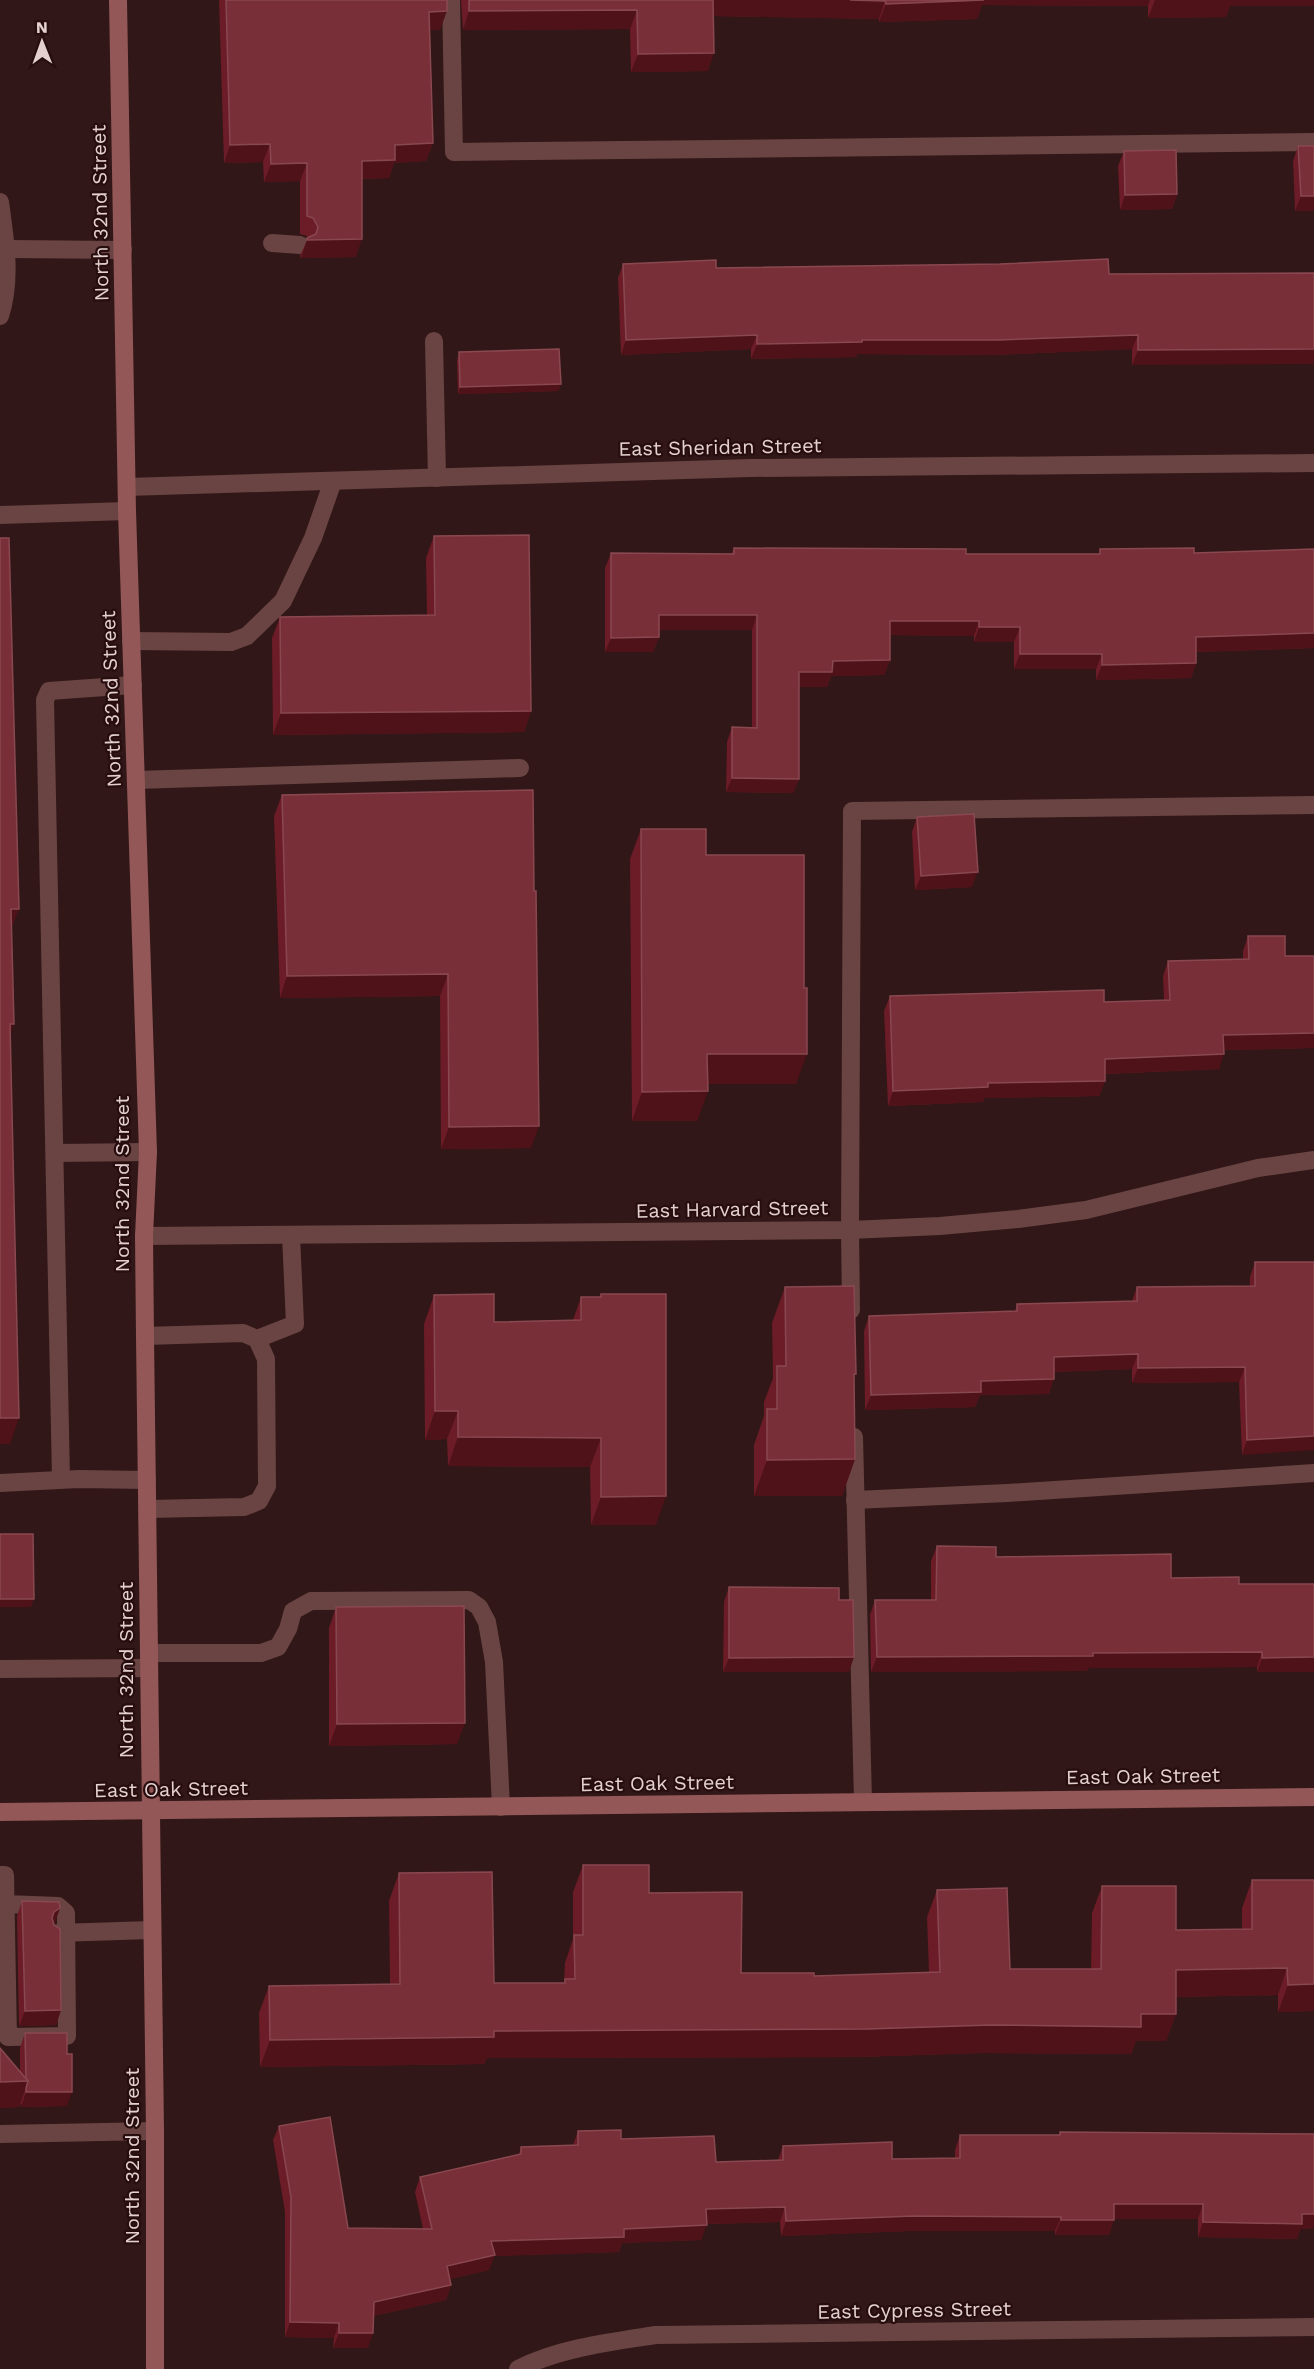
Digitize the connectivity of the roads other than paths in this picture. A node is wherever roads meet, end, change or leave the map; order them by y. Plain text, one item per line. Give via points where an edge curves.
1 (118, 0) edge
2 (451, 0) edge
3 (1314, 142) edge
4 (0, 202) edge
5 (272, 243) dead end
6 (300, 245) dead end
7 (7, 249) junction
8 (123, 250) junction
9 (0, 316) edge
10 (434, 341) dead end
11 (1314, 463) edge
12 (437, 478) junction
13 (333, 481) junction
14 (127, 487) junction
15 (127, 511) junction
16 (0, 514) edge
17 (131, 641) junction
18 (133, 685) junction
19 (520, 768) dead end
20 (136, 780) junction
21 (1314, 804) edge
22 (148, 1152) junction
23 (54, 1153) junction
24 (1314, 1160) edge
25 (850, 1230) junction
26 (291, 1235) junction
27 (144, 1236) junction
28 (852, 1324) edge
29 (145, 1336) junction
30 (257, 1339) junction
31 (854, 1418) edge
32 (1314, 1473) edge
33 (61, 1479) junction
34 (147, 1480) junction
35 (0, 1483) edge
36 (855, 1500) junction
37 (148, 1509) junction
38 (149, 1660) junction
39 (0, 1668) edge
40 (1314, 1797) edge
41 (863, 1802) junction
42 (501, 1807) junction
43 (0, 1812) edge
44 (150, 1812) junction
45 (0, 1875) edge
46 (6, 1904) junction
47 (151, 1930) junction
48 (62, 1932) junction
49 (155, 2131) junction
50 (0, 2134) edge
51 (1314, 2327) edge
52 (155, 2369) edge
53 (518, 2369) edge

1 - 8 main road, North 32nd Street
2 - 3 street via 454,152
4 - 7 street
5 - 6 street
7 - 8 street
7 - 9 street via 5,301
8 - 14 main road, North 32nd Street
10 - 12 street
11 - 12 street, East Sheridan Street via 750,468
12 - 13 street, East Sheridan Street
13 - 14 street, East Sheridan Street
13 - 17 street via 313,538 283,601 247,636 231,642
14 - 15 main road, North 32nd Street
15 - 16 street
15 - 17 main road, North 32nd Street
17 - 18 main road, North 32nd Street
18 - 20 main road, North 32nd Street
18 - 23 street via 49,691 45,700
19 - 20 street
20 - 22 main road, North 32nd Street
21 - 25 street via 852,811
22 - 23 street
22 - 27 main road, North 32nd Street
23 - 33 street
24 - 25 street, East Harvard Street via 1258,1168 1086,1210 940,1226
25 - 26 street, East Harvard Street
25 - 28 street
26 - 27 street, East Harvard Street
26 - 30 street via 295,1324
27 - 29 main road, North 32nd Street
29 - 30 street via 243,1333
29 - 34 main road, North 32nd Street
30 - 37 street via 266,1359 267,1486 259,1502 244,1507
31 - 36 street
32 - 36 street
33 - 34 street
33 - 35 street
34 - 37 main road, North 32nd Street
36 - 41 street
37 - 38 main road, North 32nd Street
38 - 39 street
38 - 42 street via 261,1653 278,1647 293,1611 312,1601 469,1600 488,1622 494,1662
38 - 44 main road, North 32nd Street
40 - 41 main road, East Oak Street
41 - 42 main road, East Oak Street
42 - 44 main road, East Oak Street
43 - 44 main road, East Oak Street
44 - 47 main road, North 32nd Street
45 - 46 street via 5,1875
46 - 48 street via 58,1906 66,1913
46 - 48 street via 13,2005 8,2037 67,2036 71,2004
47 - 48 street
47 - 49 main road, North 32nd Street
49 - 50 street
49 - 52 main road, North 32nd Street
51 - 53 street, East Cypress Street via 656,2336 595,2344

